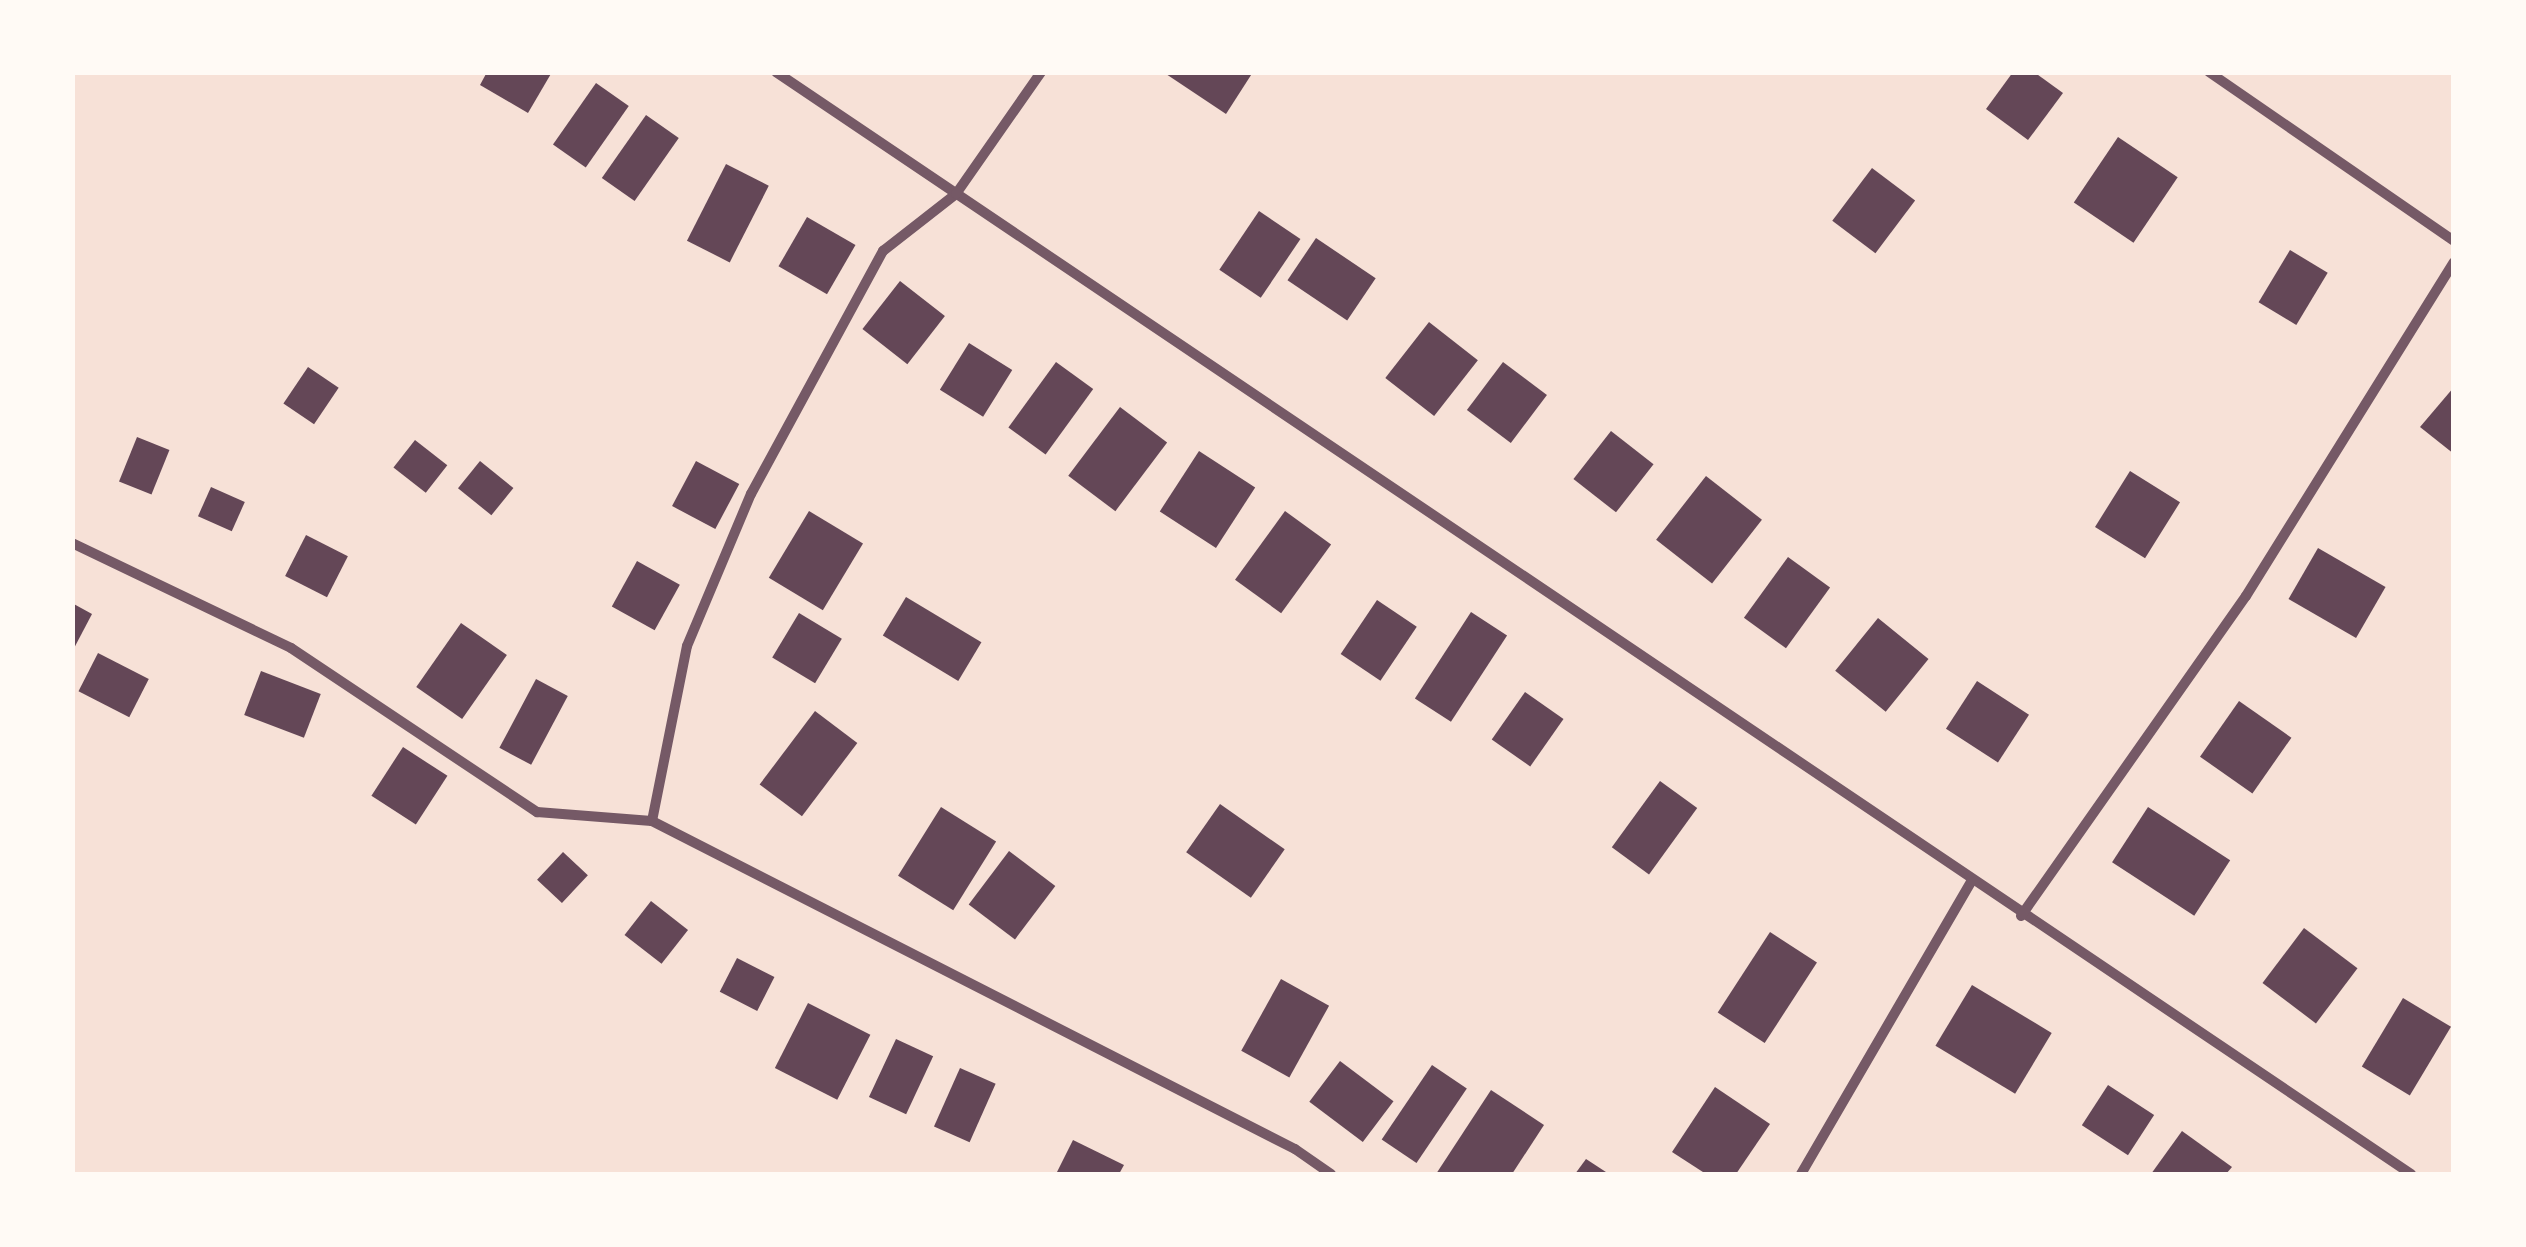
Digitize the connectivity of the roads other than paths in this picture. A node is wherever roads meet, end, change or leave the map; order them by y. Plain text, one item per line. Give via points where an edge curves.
1 (776, 72) edge
2 (1041, 72) edge
3 (2210, 72) edge
4 (956, 194) junction
5 (2454, 241) edge
6 (2454, 262) edge
7 (72, 543) edge
8 (652, 821) junction
9 (1971, 882) junction
10 (2021, 916) junction
11 (1801, 1173) edge
12 (1331, 1174) edge
13 (2411, 1174) edge

1 - 4 street
2 - 4 street
3 - 5 street
4 - 8 street via 883,251 750,494 687,646
4 - 9 street
6 - 10 street via 2246,596
7 - 8 street via 291,648 537,812
8 - 12 street via 1295,1148
9 - 10 street
9 - 11 street
10 - 13 street

